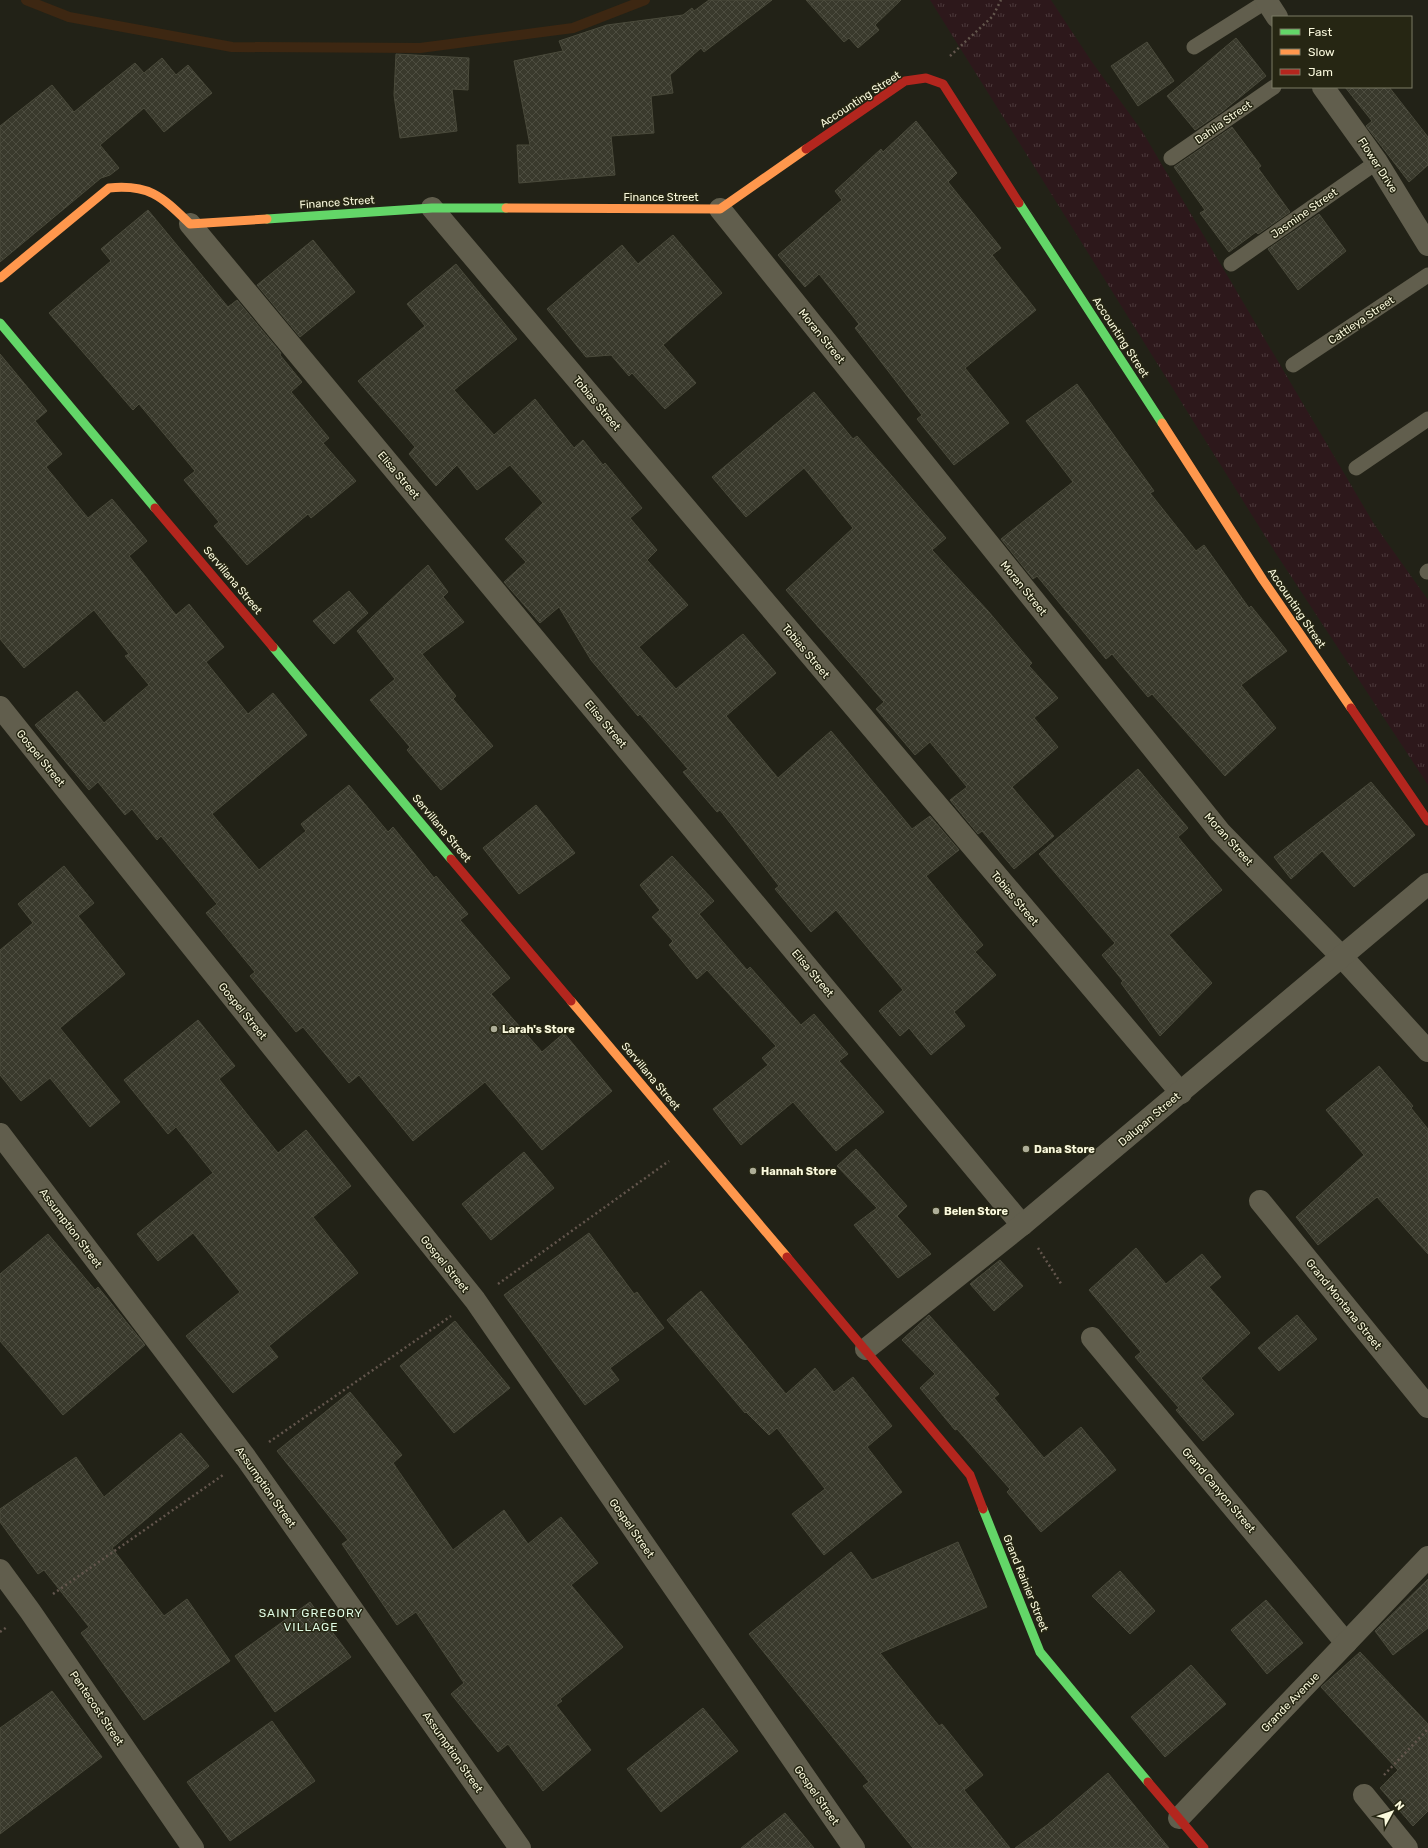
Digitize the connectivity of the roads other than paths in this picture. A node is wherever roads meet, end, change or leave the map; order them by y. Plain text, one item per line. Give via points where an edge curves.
1 (1270, 6) edge
2 (1194, 47) dead end
3 (1273, 88) edge
4 (1324, 88) edge
5 (1172, 158) dead end
6 (1377, 162) junction
7 (432, 208) junction
8 (720, 209) junction
9 (190, 224) junction
10 (1428, 245) edge
11 (1231, 264) dead end
12 (1428, 275) edge
13 (0, 278) edge
14 (0, 322) edge
15 (1293, 365) dead end
16 (1428, 419) edge
17 (1356, 468) dead end
18 (0, 707) edge
19 (1428, 821) edge
20 (1428, 884) edge
21 (1342, 957) junction
22 (1428, 1051) edge
23 (1181, 1093) junction
24 (0, 1134) edge
25 (1260, 1200) dead end
26 (1022, 1225) junction
27 (1092, 1338) dead end
28 (866, 1349) junction
29 (1428, 1407) edge
30 (1428, 1557) edge
31 (0, 1570) edge
32 (1346, 1643) junction
33 (1364, 1795) road end
34 (1178, 1818) junction
35 (193, 1848) edge
36 (520, 1848) edge
37 (854, 1848) edge
38 (1204, 1848) edge
39 (1407, 1848) edge

1 - 2 lane
3 - 5 lane, Dahlia Street
4 - 6 street, Flower Drive
6 - 10 street, Flower Drive
6 - 11 lane, Jasmine Street
7 - 8 street, Finance Street
7 - 9 street, Finance Street
7 - 23 street, Tobias Street
8 - 19 street, Accounting Street via 905,81 926,78 944,84 1263,580
8 - 21 street, Moran Street via 1220,832
9 - 13 street via 160,197 142,187 109,188
9 - 26 street, Elisa Street
12 - 15 lane, Cattleya Street
14 - 28 street, Servillana Street
16 - 17 lane
18 - 37 street, Gospel Street via 475,1300
20 - 21 street, Dalupan Street
21 - 22 street, Moran Street
21 - 23 street, Dalupan Street
23 - 26 street, Dalupan Street
24 - 36 street, Assumption Street via 246,1458
25 - 29 street, Grand Montana Street
26 - 28 street, Dalupan Street
27 - 32 street, Grand Canyon Street
28 - 34 street, Grand Rainier Street via 970,1475 1040,1652
30 - 32 street, Grande Avenue
31 - 35 street, Pentecost Street
32 - 34 street, Grande Avenue
33 - 39 street
34 - 38 street

